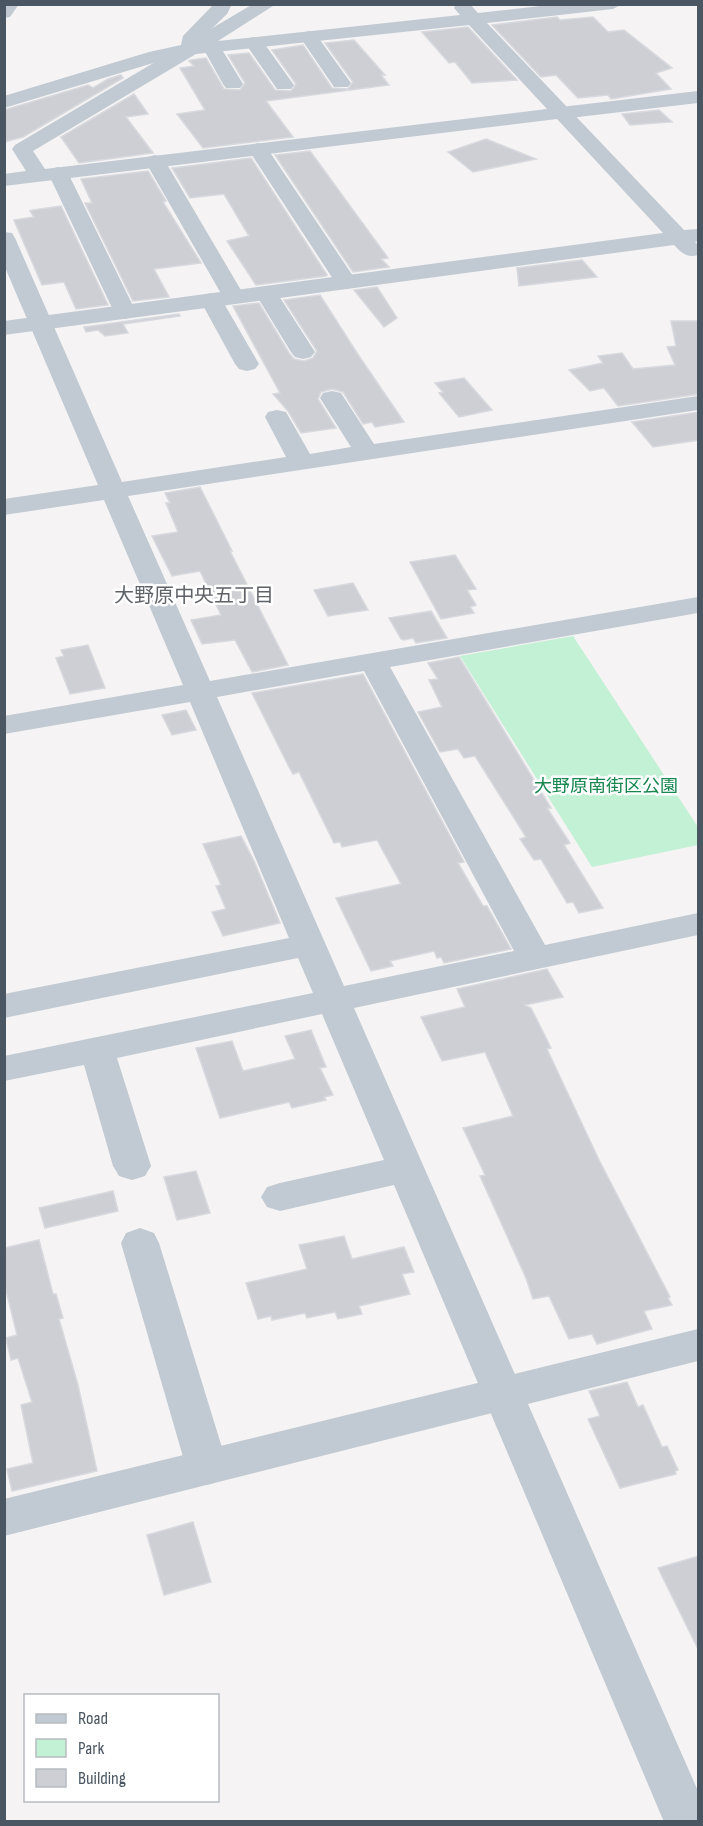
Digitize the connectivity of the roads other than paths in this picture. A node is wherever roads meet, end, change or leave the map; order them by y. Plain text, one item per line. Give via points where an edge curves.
1 (10, 4) edge
2 (223, 4) edge
3 (267, 4) edge
4 (459, 4) edge
5 (613, 4) edge
6 (4, 13) edge
7 (473, 20) junction
8 (309, 37) junction
9 (254, 43) junction
10 (191, 48) junction
11 (212, 48) junction
12 (341, 82) dead end
13 (233, 84) dead end
14 (284, 85) dead end
15 (699, 97) edge
16 (4, 102) edge
17 (561, 113) junction
18 (258, 149) junction
19 (155, 161) junction
20 (49, 174) junction
21 (4, 180) edge
22 (689, 236) edge
23 (4, 238) edge
24 (699, 258) edge
25 (346, 282) junction
26 (266, 292) junction
27 (234, 297) junction
28 (211, 300) junction
29 (124, 312) junction
30 (43, 323) junction
31 (4, 328) edge
32 (303, 352) dead end
33 (247, 364) dead end
34 (332, 398) dead end
35 (699, 403) edge
36 (277, 417) dead end
37 (366, 453) junction
38 (302, 463) junction
39 (113, 491) junction
40 (4, 507) edge
41 (699, 605) edge
42 (372, 660) junction
43 (202, 692) junction
44 (4, 725) edge
45 (699, 924) edge
46 (309, 945) junction
47 (535, 958) junction
48 (333, 1001) junction
49 (4, 1006) edge
50 (97, 1050) junction
51 (4, 1069) edge
52 (132, 1166) dead end
53 (406, 1169) junction
54 (280, 1197) dead end
55 (140, 1243) dead end
56 (699, 1345) edge
57 (503, 1394) junction
58 (207, 1467) junction
59 (4, 1518) edge
60 (688, 1821) edge

1 - 6 street
2 - 10 street via 190,40
3 - 10 street
4 - 7 street
5 - 7 street
7 - 8 street
7 - 17 street
8 - 9 street
8 - 12 street
9 - 11 street
9 - 14 street
10 - 11 street
10 - 16 street
10 - 20 street via 22,149
11 - 13 street
15 - 17 street
17 - 18 street
17 - 22 street
18 - 19 street
18 - 25 street
19 - 20 street
19 - 27 street
20 - 21 street
20 - 29 street
22 - 24 street
22 - 25 street
23 - 30 street
25 - 26 street
26 - 27 street
26 - 32 street
27 - 28 street
28 - 29 street
28 - 33 street
29 - 30 street
30 - 31 street
30 - 39 street
34 - 37 street
35 - 37 street
36 - 38 street
37 - 38 street
38 - 39 street
39 - 40 street
39 - 43 street
41 - 42 street
42 - 43 street
42 - 47 street
43 - 44 street
43 - 46 street
45 - 47 street
46 - 48 street
46 - 49 street
47 - 48 street
48 - 50 street
48 - 53 street
50 - 51 street
50 - 52 street
53 - 54 street
53 - 57 street
55 - 58 street
56 - 57 street
57 - 58 street
57 - 60 street
58 - 59 street

